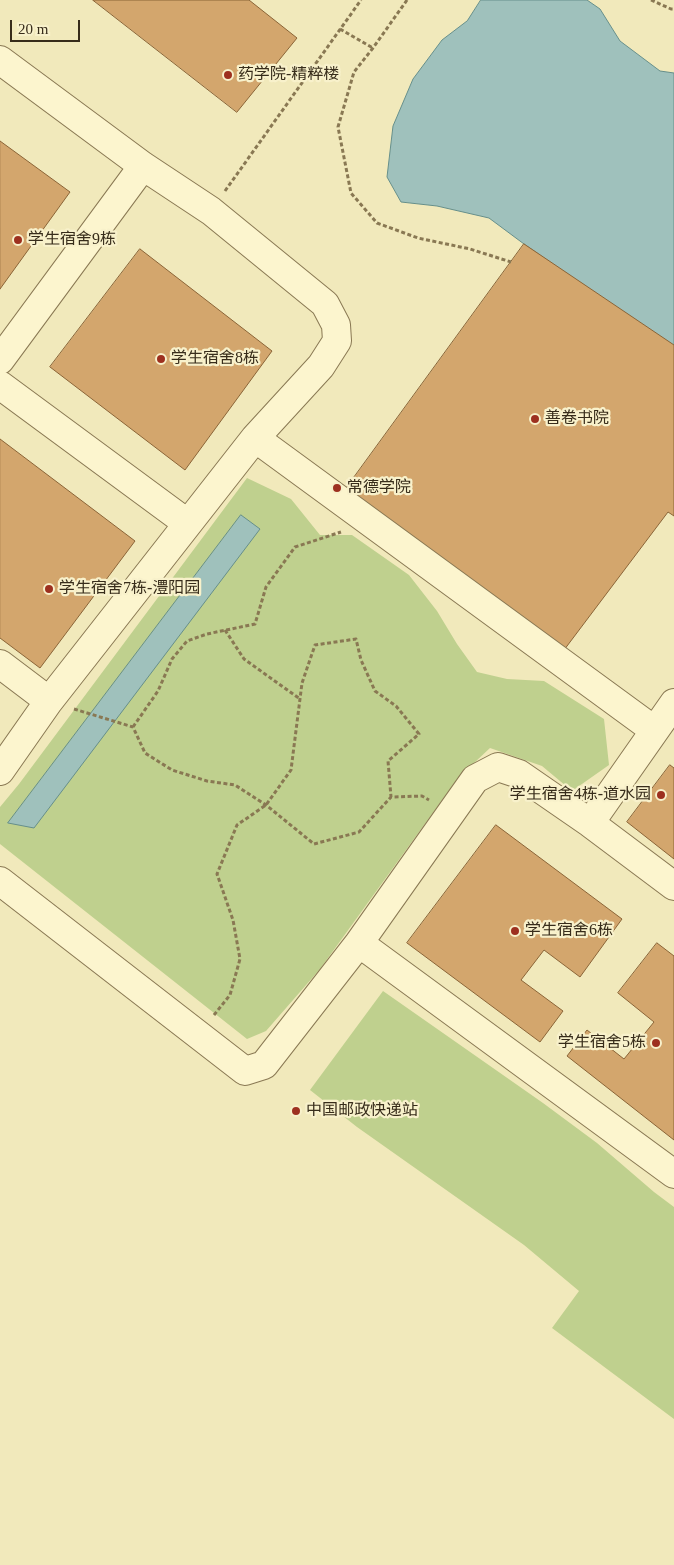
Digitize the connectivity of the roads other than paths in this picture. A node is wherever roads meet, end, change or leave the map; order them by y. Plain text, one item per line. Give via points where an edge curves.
1 (0, 60) edge
2 (143, 166) junction
3 (0, 360) edge
4 (0, 385) edge
5 (255, 438) junction
6 (187, 523) junction
7 (0, 664) edge
8 (49, 701) junction
9 (674, 703) edge
10 (654, 730) junction
11 (0, 771) edge
12 (590, 823) junction
13 (0, 881) edge
14 (674, 886) edge
15 (359, 943) junction
16 (674, 1174) edge

1 - 2 lane
2 - 3 lane
2 - 5 lane via 211,210 325,304 336,325 337,341 321,366
4 - 6 lane
5 - 6 lane
5 - 10 lane
6 - 8 lane
7 - 8 lane
8 - 11 lane
9 - 10 lane
10 - 12 lane
12 - 14 lane
12 - 15 lane via 519,774 498,767 475,779
13 - 15 lane via 245,1071 264,1066
15 - 16 lane

